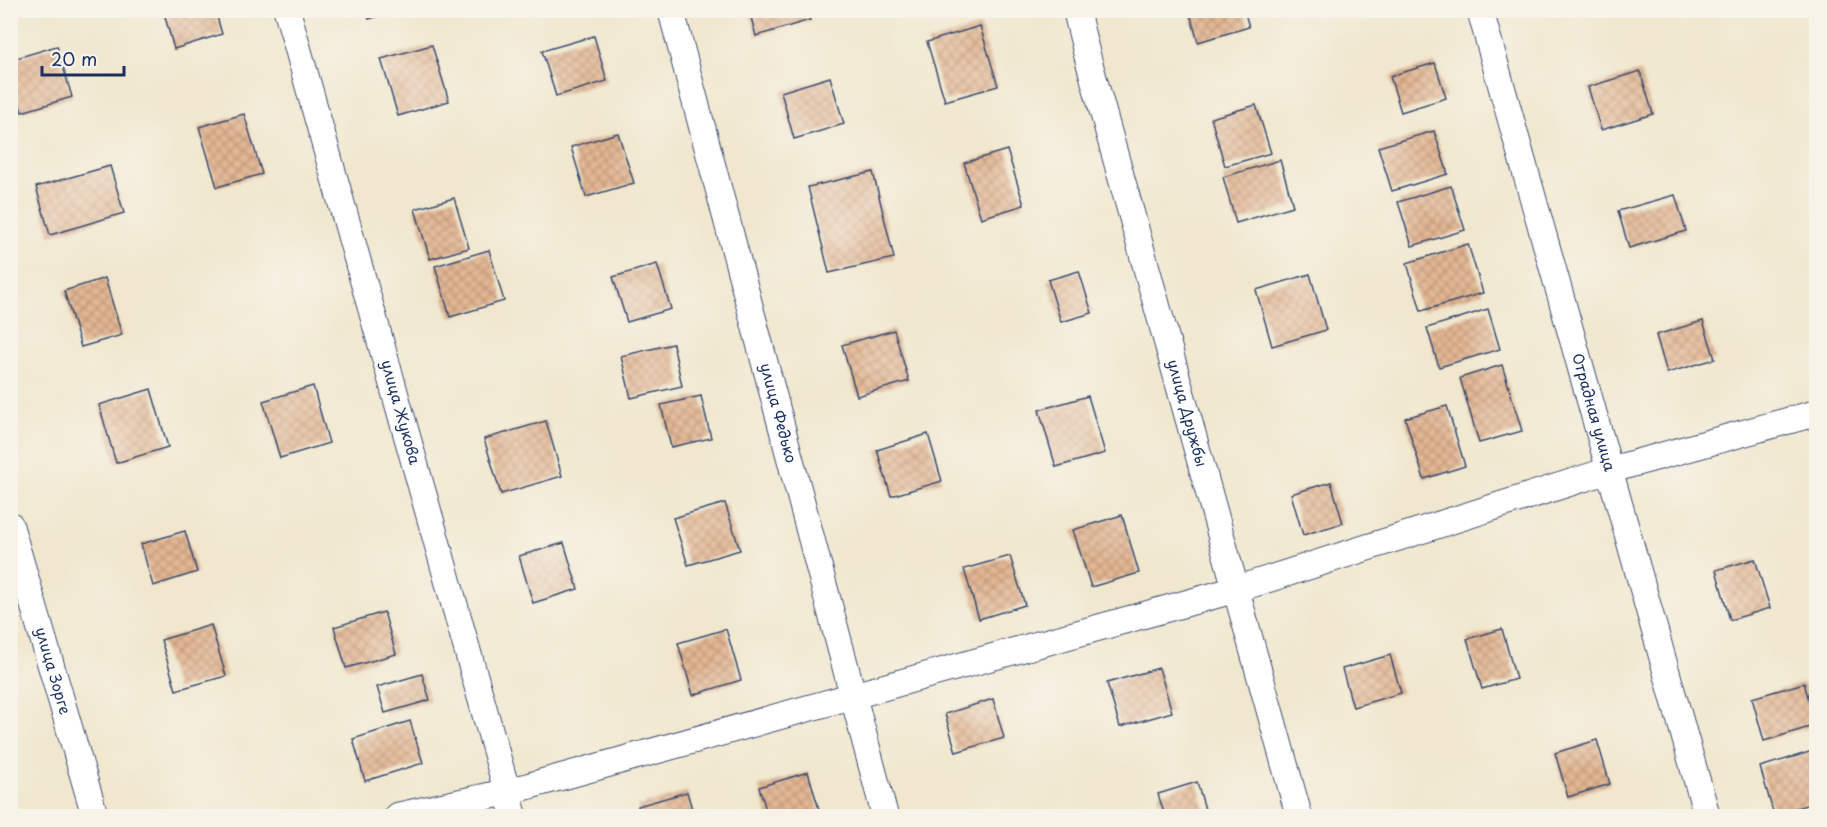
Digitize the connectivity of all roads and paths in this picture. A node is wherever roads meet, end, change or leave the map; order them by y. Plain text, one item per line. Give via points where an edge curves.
1 (286, 10) edge
2 (671, 10) edge
3 (1076, 10) edge
4 (1480, 10) edge
5 (1816, 413) edge
6 (1610, 470) junction
7 (10, 525) edge
8 (1234, 591) junction
9 (853, 696) junction
10 (507, 792) junction
11 (95, 816) edge
12 (397, 816) edge
13 (514, 816) edge
14 (885, 816) edge
15 (1299, 816) edge
16 (1707, 816) edge

1 - 10 street, улица Жукова
2 - 9 street, улица Федько
3 - 8 street, улица Дружбы
4 - 6 street, Отрадная улица
5 - 6 street
6 - 8 street
6 - 16 street, Отрадная улица
7 - 11 street, улица Зорге
8 - 9 street
8 - 15 street, улица Дружбы
9 - 10 street
9 - 14 street, улица Федько
10 - 12 street
10 - 13 street, улица Жукова

